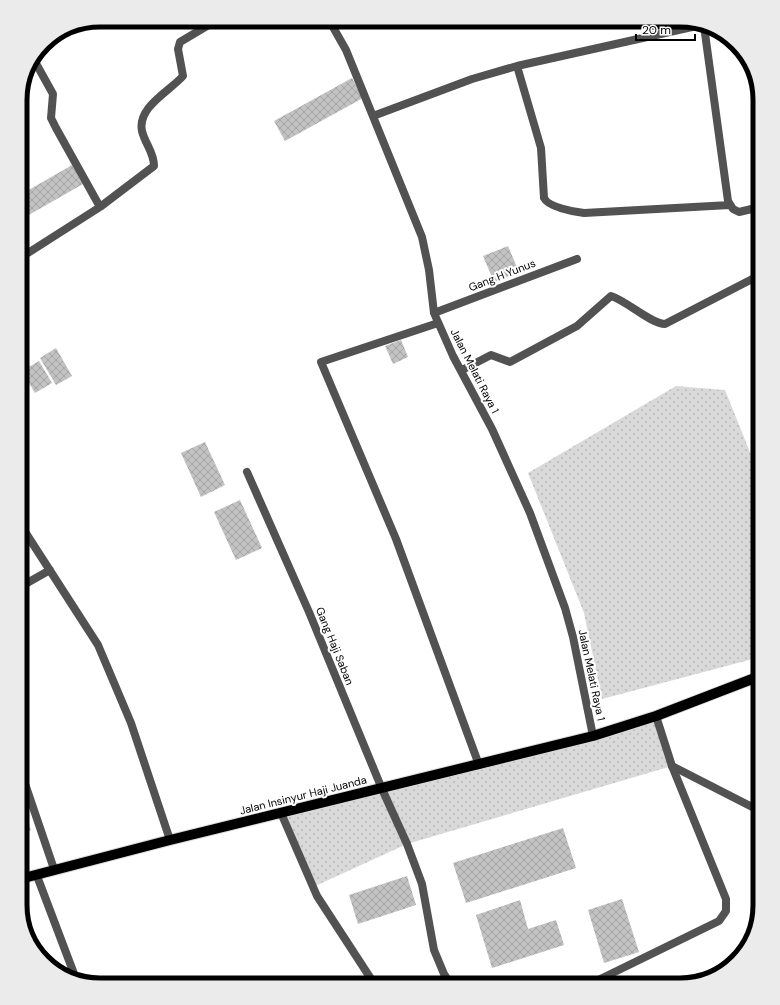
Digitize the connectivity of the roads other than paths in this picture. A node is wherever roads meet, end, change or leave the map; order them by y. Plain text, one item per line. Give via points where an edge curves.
1 (205, 27) edge
2 (333, 27) edge
3 (690, 27) edge
4 (705, 32) edge
5 (36, 64) edge
6 (517, 66) junction
7 (373, 116) junction
8 (730, 205) junction
9 (100, 207) junction
10 (753, 209) edge
11 (27, 254) edge
12 (577, 259) dead end
13 (753, 279) edge
14 (434, 313) junction
15 (438, 323) junction
16 (462, 370) junction
17 (247, 472) dead end
18 (27, 535) edge
19 (50, 570) junction
20 (27, 584) edge
21 (753, 679) edge
22 (656, 716) junction
23 (593, 736) junction
24 (479, 765) junction
25 (672, 766) junction
26 (382, 789) junction
27 (27, 790) edge
28 (753, 807) edge
29 (281, 813) junction
30 (170, 840) junction
31 (54, 869) junction
32 (37, 876) junction
33 (27, 878) edge
34 (74, 973) edge
35 (370, 978) edge
36 (447, 978) edge
37 (602, 978) edge

1 - 9 street via 180,42 178,49 183,76 145,113 142,131 154,158 154,166
2 - 7 street, Jalan Melati Raya 1 via 346,50
3 - 6 street
4 - 8 street
5 - 9 street via 53,94 51,118
6 - 7 street via 472,79
6 - 8 street via 541,148 544,198 549,204 584,213
7 - 14 street, Jalan Melati Raya 1 via 422,237
8 - 10 street via 739,212
9 - 11 street
12 - 14 street, Gang H Yunus
13 - 16 street via 665,324 659,324 611,296 577,326 510,362 491,355
14 - 15 street, Jalan Melati Raya 1
15 - 16 street, Jalan Melati Raya 1
15 - 24 street via 321,362 396,539
16 - 23 street, Jalan Melati Raya 1 via 530,513 565,608
17 - 26 street, Gang Haji Saban via 309,612
18 - 19 street
19 - 20 street
19 - 30 street via 98,645 131,723
21 - 22 main road, Jalan Insinyur Haji Juanda
22 - 23 main road, Jalan Insinyur Haji Juanda
22 - 25 street
23 - 24 main road, Jalan Insinyur Haji Juanda
24 - 26 main road, Jalan Insinyur Haji Juanda
25 - 28 street
25 - 37 street via 726,899 726,911 719,921
26 - 29 main road, Jalan Insinyur Haji Juanda
26 - 36 street, Gang Haji Saban via 419,878 434,950
27 - 31 street
29 - 30 main road, Jalan Insinyur Haji Juanda
29 - 35 street via 317,896
30 - 31 main road, Jalan Insinyur Haji Juanda
31 - 32 main road, Jalan Insinyur Haji Juanda
32 - 33 main road, Jalan Insinyur Haji Juanda
32 - 34 street

